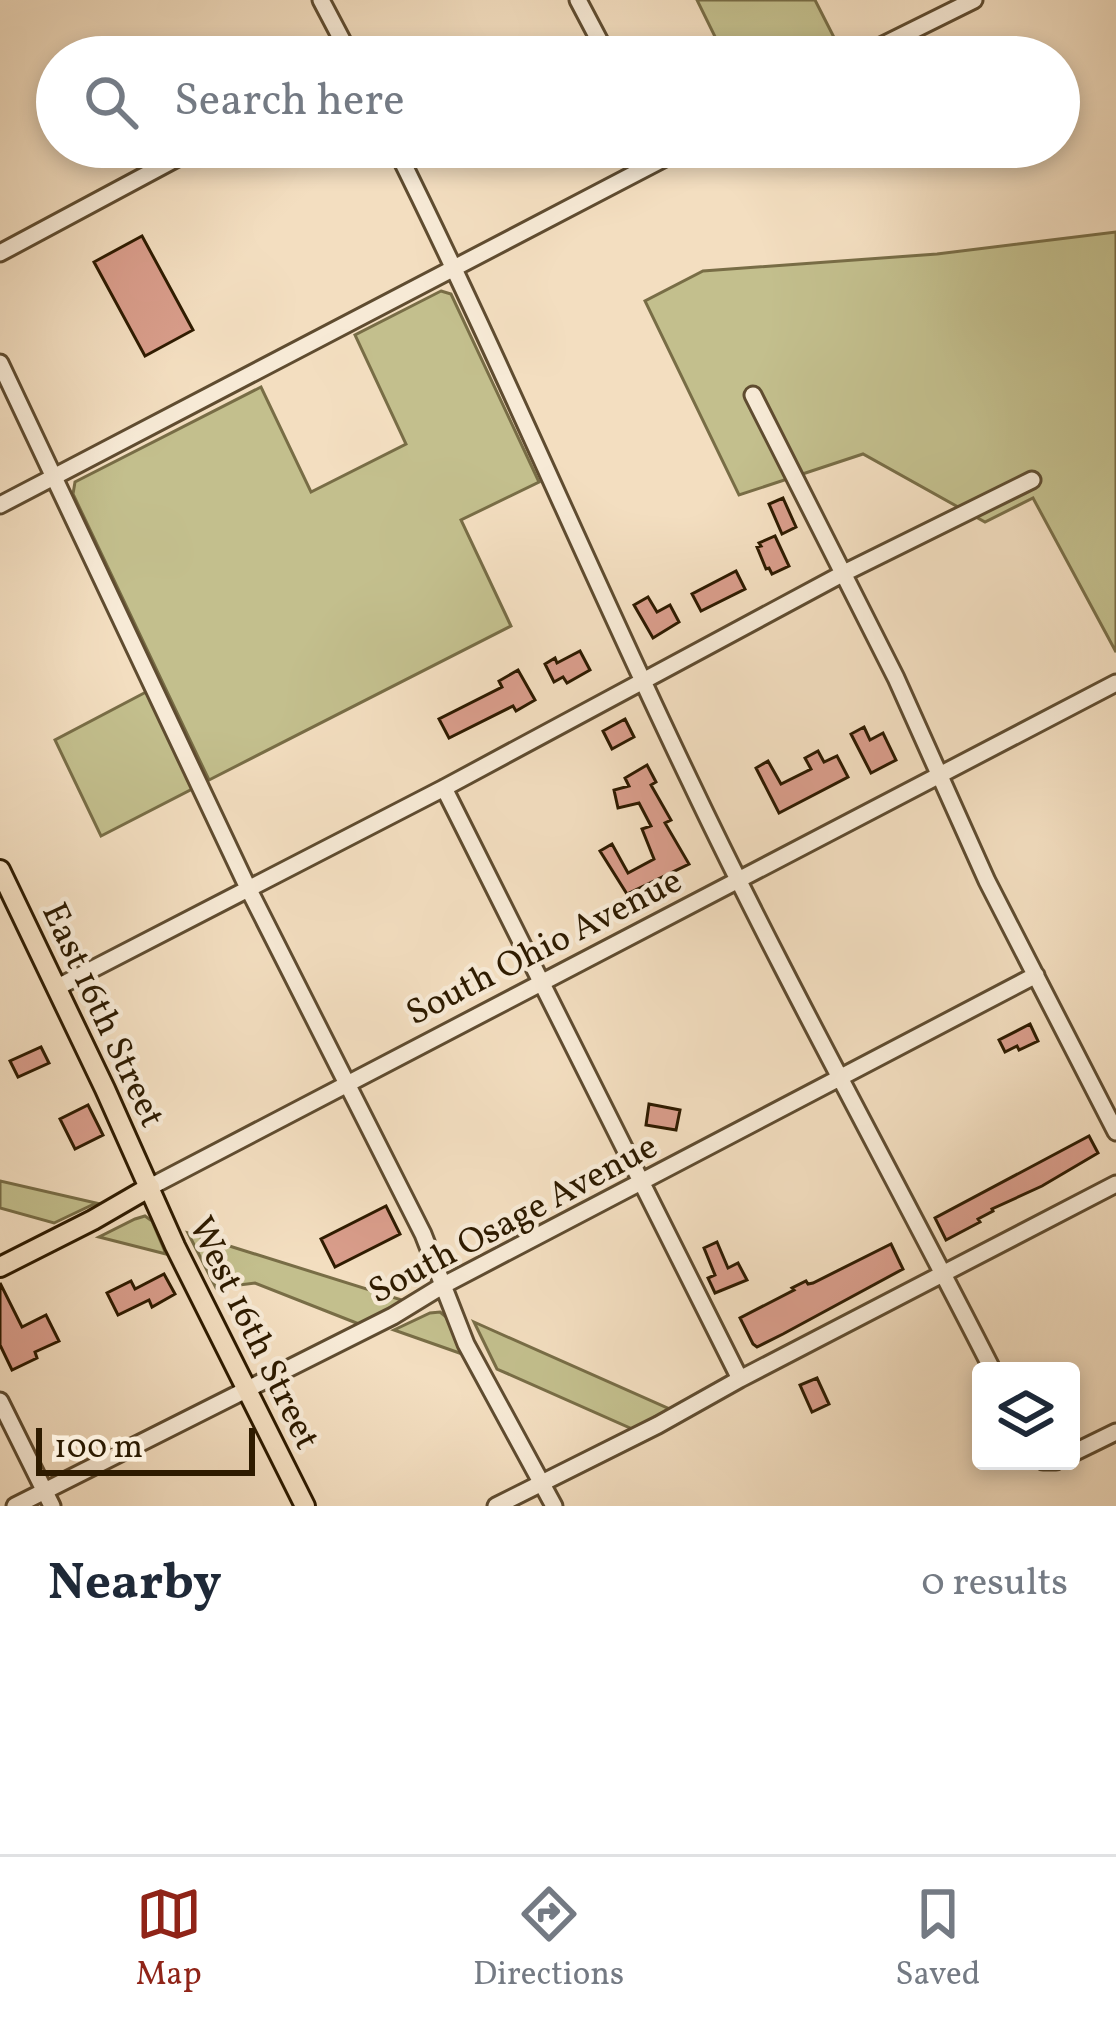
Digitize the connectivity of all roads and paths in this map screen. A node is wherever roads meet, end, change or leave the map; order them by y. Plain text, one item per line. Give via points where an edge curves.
1 (321, 0) edge
2 (578, 0) edge
3 (974, 0) edge
4 (340, 36) edge
5 (597, 36) edge
6 (901, 36) edge
7 (159, 168) edge
8 (406, 168) edge
9 (633, 168) edge
10 (0, 253) edge
11 (456, 269) junction
12 (0, 363) edge
13 (754, 395) dead end
14 (54, 476) junction
15 (1032, 481) dead end
16 (0, 505) edge
17 (844, 573) junction
18 (643, 681) junction
19 (1116, 683) edge
20 (940, 776) junction
21 (444, 788) junction
22 (0, 870) edge
23 (738, 881) junction
24 (248, 888) junction
25 (1036, 975) junction
26 (542, 983) junction
27 (56, 988) junction
28 (839, 1078) junction
29 (348, 1084) junction
30 (1116, 1132) edge
31 (641, 1181) junction
32 (1116, 1184) edge
33 (150, 1187) junction
34 (0, 1267) edge
35 (943, 1274) junction
36 (442, 1286) junction
37 (988, 1362) edge
38 (740, 1379) junction
39 (248, 1388) junction
40 (0, 1401) edge
41 (1116, 1432) edge
42 (1080, 1450) edge
43 (542, 1483) junction
44 (48, 1498) edge
45 (15, 1506) edge
46 (305, 1506) edge
47 (496, 1506) edge
48 (554, 1506) edge

1 - 4 street
2 - 5 street
3 - 6 street
7 - 10 street
8 - 11 street
9 - 11 street
11 - 14 street
11 - 18 street
12 - 14 street
13 - 17 street
14 - 16 street
14 - 24 street
15 - 17 street
17 - 18 street
17 - 20 street
18 - 21 street
18 - 23 street
19 - 20 street, South Ohio Avenue
20 - 23 street, South Ohio Avenue
20 - 25 street
21 - 24 street
21 - 26 street
22 - 27 main road, East 16th Street
23 - 26 street, South Ohio Avenue
23 - 28 street
24 - 27 street
24 - 29 street
25 - 28 street, South Osage Avenue
25 - 30 street
26 - 29 street, South Ohio Avenue
26 - 31 street
27 - 33 main road, East 16th Street
28 - 31 street, South Osage Avenue
28 - 35 street
29 - 33 street, South Ohio Avenue
29 - 36 street
31 - 36 street, South Osage Avenue
31 - 38 street
32 - 35 street
33 - 34 main road, South Ohio Avenue
33 - 39 main road, West 16th Street
35 - 37 street
35 - 38 street
36 - 39 street, South Osage Avenue
36 - 43 street
38 - 43 street
39 - 44 street, South Osage Avenue
39 - 46 main road, West 16th Street
40 - 44 street
41 - 42 street
43 - 47 street
43 - 48 street
44 - 45 street, South Osage Avenue

